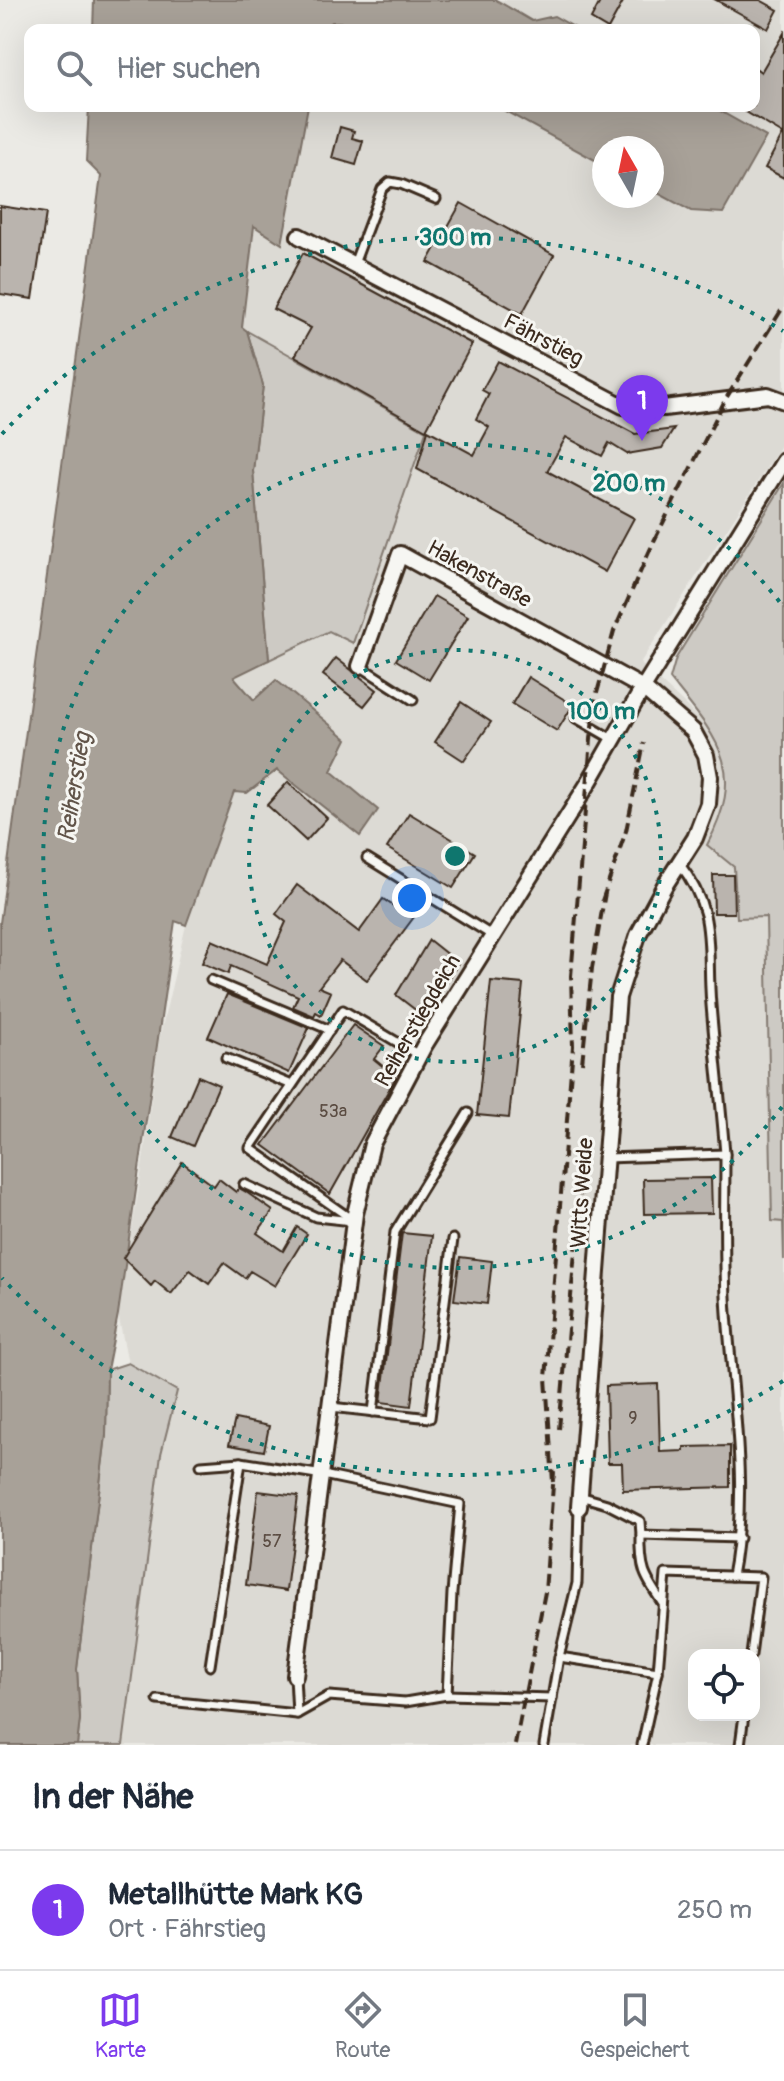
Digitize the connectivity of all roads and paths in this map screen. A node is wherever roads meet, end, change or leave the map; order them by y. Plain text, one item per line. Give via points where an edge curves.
1 (436, 199) dead end
2 (299, 236) dead end
3 (354, 264) junction
4 (784, 401) edge
5 (784, 461) edge
6 (360, 666) joint
7 (643, 688) junction
8 (413, 700) dead end
9 (576, 718) dead end
10 (614, 740) junction
11 (367, 858) dead end
12 (679, 863) junction
13 (493, 936) junction
14 (211, 980) dead end
15 (330, 1030) junction
16 (419, 1055) junction
17 (226, 1058) dead end
18 (292, 1085) junction
19 (468, 1113) dead end
20 (725, 1154) junction
21 (606, 1158) junction
22 (244, 1184) dead end
23 (354, 1221) junction
24 (453, 1239) dead end
25 (331, 1407) junction
26 (373, 1412) junction
27 (241, 1462) junction
28 (201, 1465) dead end
29 (323, 1475) junction
30 (579, 1502) junction
31 (641, 1535) junction
32 (739, 1538) junction
33 (732, 1576) junction
34 (663, 1604) junction
35 (752, 1649) edge
36 (559, 1657) junction
37 (210, 1666) dead end
38 (658, 1672) junction
39 (295, 1676) joint
40 (447, 1695) junction
41 (552, 1698) junction
42 (158, 1700) dead end
43 (297, 1714) junction
44 (743, 1721) edge
45 (544, 1745) edge
46 (642, 1745) edge
47 (740, 1745) edge

1 - 3 lane via 390,182 382,189
2 - 3 street, Fährstieg
3 - 4 street, Fährstieg via 623,406 664,408 768,395
5 - 7 street, Reiherstiegdeich
6 - 7 street, Hakenstraße via 400,554
6 - 8 lane
7 - 10 street, Reiherstiegdeich
7 - 12 street, Witts Weide via 693,731 706,755 708,804
9 - 10 lane
10 - 13 street, Reiherstiegdeich
11 - 13 lane
12 - 20 lane via 694,882 709,927 710,1002
12 - 21 street, Witts Weide via 638,935 618,997
13 - 16 street, Reiherstiegdeich
14 - 15 lane
15 - 16 lane via 343,1010
15 - 18 lane
16 - 23 street, Reiherstiegdeich via 372,1144
17 - 18 lane
18 - 23 lane via 250,1148
19 - 26 lane via 395,1232
20 - 21 lane
20 - 32 lane via 727,1311 741,1479
21 - 30 street, Witts Weide
22 - 23 lane via 316,1217
23 - 25 street, Reiherstiegdeich
24 - 26 lane via 430,1418
25 - 26 lane
25 - 29 street, Reiherstiegdeich
27 - 28 lane
27 - 29 lane
27 - 37 lane
29 - 39 street, Reiherstiegdeich
29 - 40 lane via 460,1504
30 - 31 lane via 630,1514 640,1521
30 - 36 lane, Witts Weide via 577,1583
31 - 32 lane
31 - 34 lane via 643,1576
32 - 33 lane
33 - 34 lane via 666,1574
33 - 35 lane via 761,1577
34 - 38 lane
36 - 38 lane
36 - 41 lane, Witts Weide
38 - 46 lane
39 - 43 lane
40 - 41 lane
40 - 43 lane via 405,1702 329,1696
41 - 45 lane, Witts Weide
42 - 43 lane
44 - 47 lane

